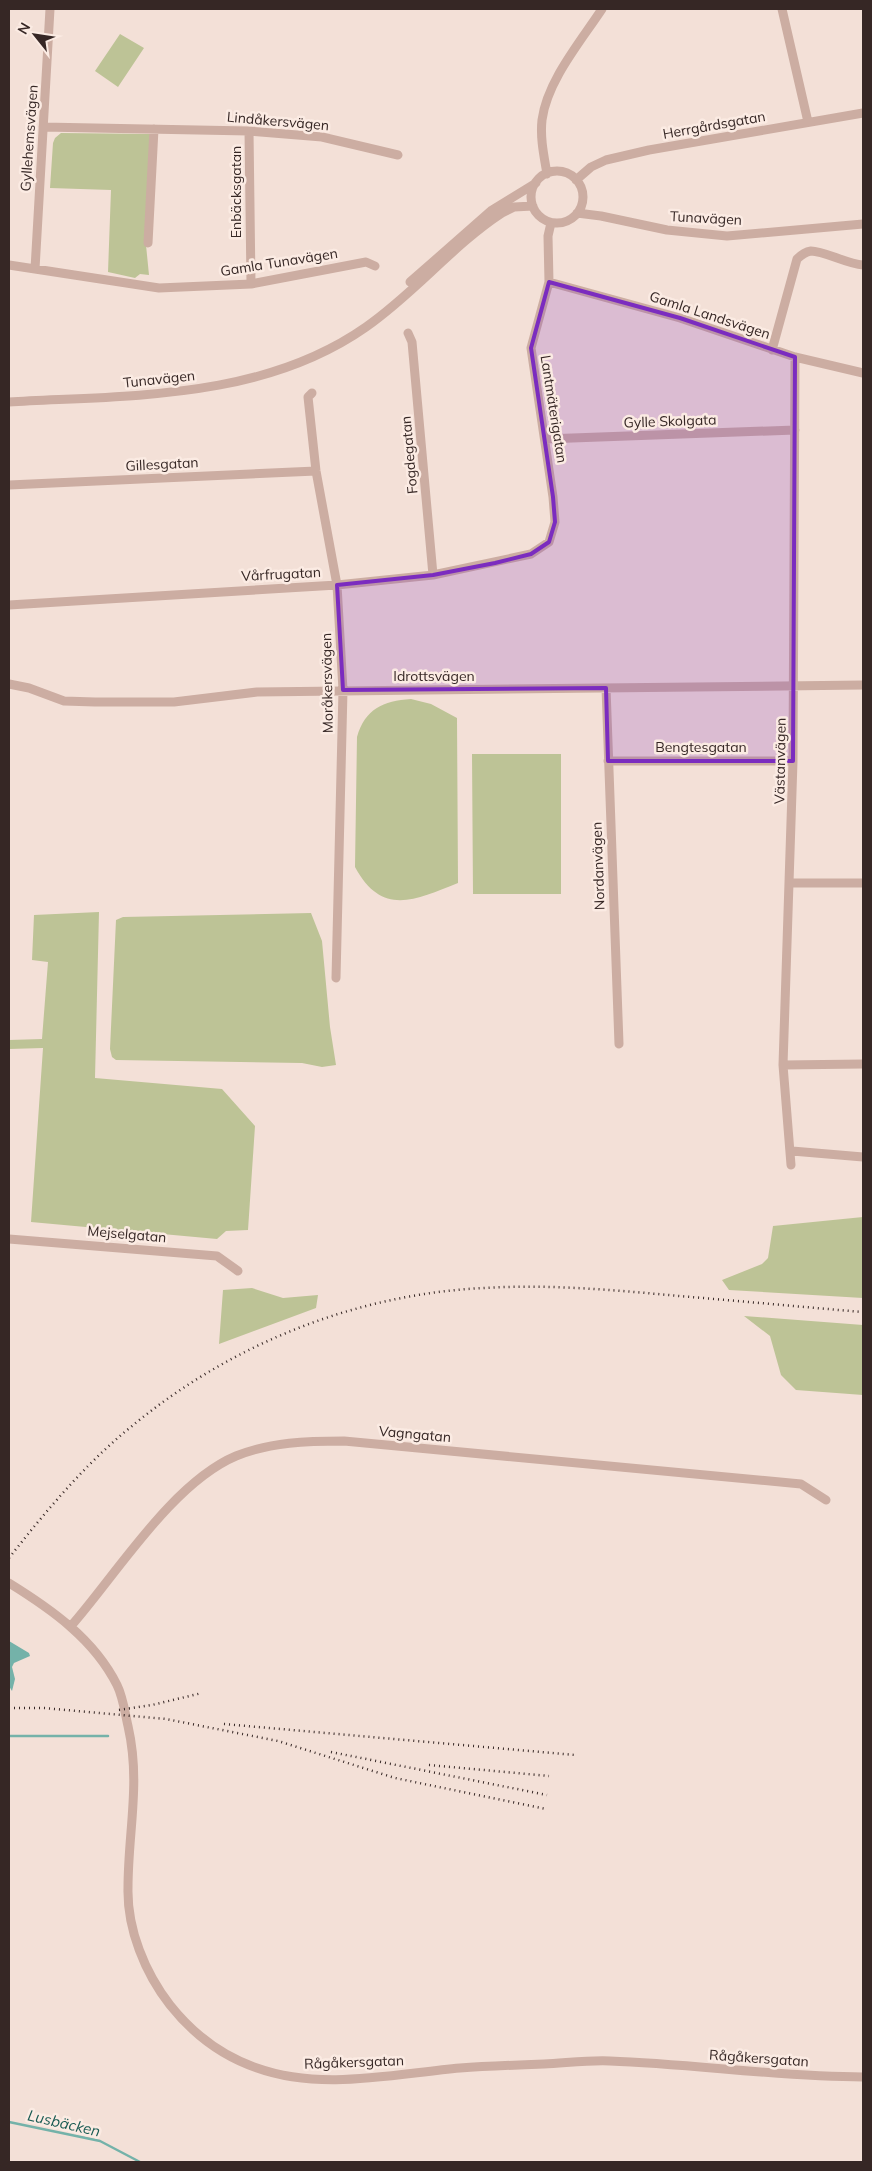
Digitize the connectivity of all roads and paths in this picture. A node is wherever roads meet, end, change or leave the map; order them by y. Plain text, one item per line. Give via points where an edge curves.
1 (50, 9) edge
2 (602, 9) edge
3 (782, 9) edge
4 (863, 113) edge
5 (808, 122) junction
6 (43, 127) junction
7 (154, 129) junction
8 (250, 131) junction
9 (398, 155) dead end
10 (547, 174) junction
11 (576, 180) junction
12 (536, 183) junction
13 (533, 206) junction
14 (578, 213) junction
15 (551, 222) junction
16 (863, 224) edge
17 (148, 243) dead end
18 (863, 264) edge
19 (9, 265) edge
20 (375, 266) dead end
21 (34, 269) junction
22 (549, 282) junction
23 (251, 284) junction
24 (408, 333) dead end
25 (772, 350) junction
26 (795, 357) junction
27 (309, 360) junction
28 (863, 373) edge
29 (312, 392) dead end
30 (9, 402) edge
31 (795, 430) junction
32 (545, 439) junction
33 (316, 471) junction
34 (9, 485) edge
35 (549, 542) joint
36 (434, 575) junction
37 (337, 585) junction
38 (9, 605) edge
39 (9, 684) edge
40 (863, 685) edge
41 (795, 686) junction
42 (606, 688) junction
43 (343, 690) junction
44 (608, 761) junction
45 (794, 761) junction
46 (791, 883) junction
47 (863, 884) edge
48 (336, 978) dead end
49 (618, 1044) dead end
50 (863, 1064) edge
51 (783, 1065) junction
52 (792, 1151) junction
53 (863, 1157) edge
54 (791, 1165) dead end
55 (9, 1239) edge
56 (238, 1271) dead end
57 (826, 1500) dead end
58 (9, 1584) edge
59 (71, 1626) junction
60 (863, 2077) edge

1 - 6 street, Gyllehemsvägen
2 - 10 street via 556,80 545,109 542,130
3 - 5 street
4 - 5 street, Herrgårdsgatan
5 - 11 street, Herrgårdsgatan via 606,160
6 - 7 street, Lindåkersvägen
6 - 21 street, Gyllehemsvägen
7 - 8 street, Lindåkersvägen
7 - 17 street
8 - 9 street, Lindåkersvägen via 322,136
8 - 23 street, Enbäcksgatan
10 - 11 street via 563,172
10 - 12 street
11 - 14 street via 583,200
12 - 13 street via 532,190
12 - 27 street, Tunavägen via 469,229 364,324
13 - 15 street via 543,219
13 - 27 street, Tunavägen via 514,207 494,218 366,327
14 - 15 street via 566,222
14 - 16 street, Tunavägen via 667,230 727,236
15 - 22 street, Lantmäterigatan via 548,236
18 - 25 street via 812,251 797,259
19 - 21 street, Gamla Tunavägen
20 - 23 street, Gamla Tunavägen via 366,262
21 - 23 street, Gamla Tunavägen via 159,288
22 - 25 street, Gamla Landsvägen via 680,318
22 - 32 street, Lantmäterigatan via 531,348
24 - 36 street, Fogdegatan via 412,342
25 - 26 street, Gamla Landsvägen
26 - 28 street, Gamla Landsvägen
26 - 31 street, Västanvägen
27 - 30 street, Tunavägen via 274,373 198,389
29 - 33 street, Moråkersvägen via 308,397
31 - 32 street, Gylle Skolgata
31 - 41 street, Västanvägen
32 - 35 street, Lantmäterigatan via 555,522
33 - 34 street, Gillesgatan
33 - 37 street, Moråkersvägen
35 - 36 street, Vårfrugatan via 531,554
36 - 37 street, Vårfrugatan
37 - 38 street, Vårfrugatan
37 - 43 street, Moråkersvägen
39 - 43 street, Idrottsvägen via 64,701 95,702 174,702 257,692
40 - 41 street, Idrottsvägen
41 - 42 street, Idrottsvägen
41 - 45 street, Västanvägen
42 - 43 street, Idrottsvägen
42 - 44 street, Nordanvägen
43 - 48 street, Moråkersvägen
44 - 45 street, Bengtesgatan
44 - 49 street, Nordanvägen
45 - 46 street, Västanvägen
46 - 47 street
46 - 51 street, Västanvägen
50 - 51 street
51 - 52 street, Västanvägen
52 - 53 street
52 - 54 street, Västanvägen
55 - 56 street, Mejselgatan via 217,1256
57 - 59 street, Vagngatan via 801,1484 344,1441 300,1441 270,1446 217,1466 183,1493
58 - 59 street, Rågåkersgatan
59 - 60 street, Rågåkersgatan via 99,1654 118,1687 129,1730 134,1755 134,1803 128,1890 138,1944 161,1994 179,2016 214,2047 264,2071 314,2079 608,2061

